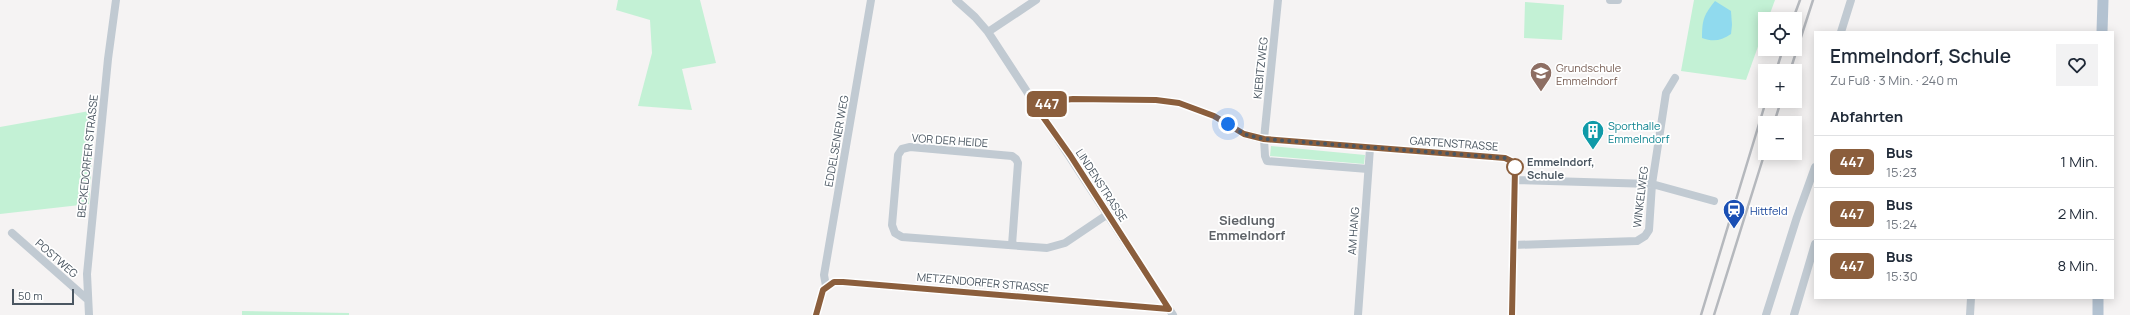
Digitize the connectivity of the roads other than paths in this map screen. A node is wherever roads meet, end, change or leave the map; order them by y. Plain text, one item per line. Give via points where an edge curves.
1 (116, 0) edge
2 (871, 0) edge
3 (956, 0) edge
4 (1036, 0) edge
5 (1278, 0) edge
6 (1610, 0) edge
7 (1618, 0) edge
8 (1851, 0) edge
9 (2103, 0) edge
10 (1026, 3) edge
11 (1841, 31) edge
12 (2102, 31) edge
13 (988, 32) junction
14 (1674, 78) dead end
15 (1036, 107) junction
16 (1264, 139) junction
17 (1370, 148) junction
18 (1368, 169) junction
19 (1814, 170) edge
20 (1514, 180) junction
21 (1652, 184) junction
22 (1714, 201) dead end
23 (1108, 214) junction
24 (12, 233) dead end
25 (1012, 245) junction
26 (1513, 245) junction
27 (1814, 247) edge
28 (826, 286) junction
29 (87, 299) junction
30 (1971, 299) edge
31 (2098, 299) edge
32 (1171, 312) edge
33 (89, 315) edge
34 (816, 315) edge
35 (1358, 315) edge
36 (1512, 315) edge
37 (1766, 315) edge
38 (1794, 315) edge
39 (1970, 315) edge
40 (2098, 315) edge

1 - 29 street, BECKEDORFER STRASSE via 87,274
2 - 28 street, EDDELSENER WEG via 824,275
3 - 13 street, LINDENSTRASSE
4 - 10 street
5 - 16 street, KIEBITZWEG
6 - 7 street
8 - 11 street
9 - 12 main road
10 - 13 street
13 - 15 street, LINDENSTRASSE
14 - 21 street, WINKELWEG via 1666,93
15 - 16 street, GARTENSTRASSE via 1073,99 1156,100 1179,103 1214,116 1244,134
15 - 23 street, LINDENSTRASSE
16 - 17 street, GARTENSTRASSE
16 - 18 street via 1267,161
17 - 18 street, AM HANG
17 - 20 street, GARTENSTRASSE via 1505,158 1515,167
18 - 35 street, AM HANG
19 - 37 street via 1796,217
20 - 21 street
20 - 26 street, GARTENSTRASSE
21 - 22 street
21 - 26 street, WINKELWEG via 1649,230 1637,241
23 - 25 street, VOR DER HEIDE via 1065,243 1056,246
23 - 32 street, LINDENSTRASSE
24 - 29 street, POSTWEG
25 - 25 street, VOR DER HEIDE via 902,237 895,233 892,225 898,155 902,149 910,147 1016,158 1018,163
26 - 36 street, GARTENSTRASSE
27 - 38 street
28 - 32 street, METZENDORFER STRASSE via 834,282 843,282
28 - 34 street
29 - 33 street, BECKEDORFER STRASSE
30 - 39 street
31 - 40 main road

